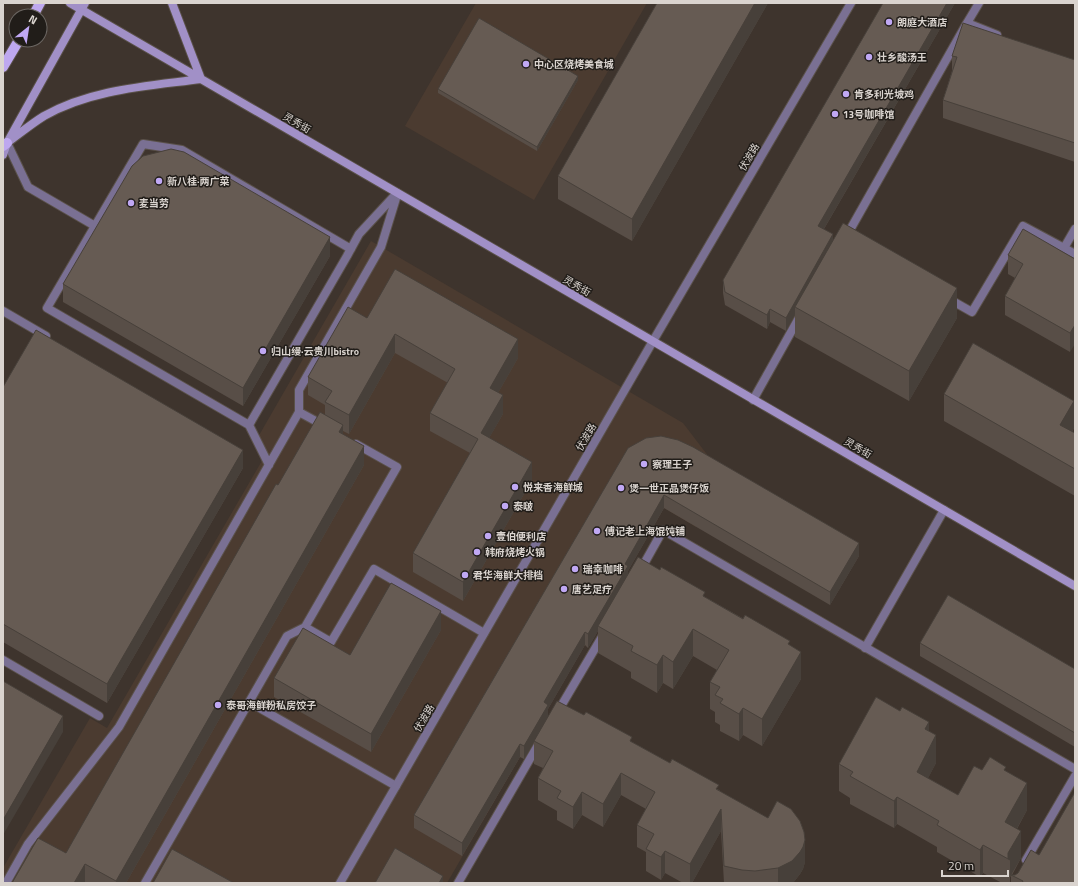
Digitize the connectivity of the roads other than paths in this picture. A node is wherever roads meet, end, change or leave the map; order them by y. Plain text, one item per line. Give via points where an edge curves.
1 (70, 3) edge
2 (172, 3) edge
3 (850, 3) edge
4 (979, 3) edge
5 (83, 6) edge
6 (967, 24) junction
7 (1003, 37) edge
8 (14, 48) edge
9 (3, 67) edge
10 (201, 79) junction
11 (5, 145) edge
12 (3, 155) edge
13 (397, 193) junction
14 (95, 226) junction
15 (1075, 229) edge
16 (846, 241) edge
17 (1064, 248) junction
18 (351, 249) junction
19 (1075, 254) edge
20 (945, 296) edge
21 (3, 311) edge
22 (803, 312) edge
23 (51, 339) edge
24 (653, 341) junction
25 (753, 400) junction
26 (299, 412) junction
27 (249, 425) junction
28 (333, 431) edge
29 (347, 439) edge
30 (269, 465) junction
31 (944, 510) junction
32 (635, 579) edge
33 (1075, 586) edge
34 (305, 627) junction
35 (607, 627) edge
36 (484, 633) junction
37 (865, 648) junction
38 (3, 660) edge
39 (249, 702) junction
40 (99, 716) dead end
41 (555, 717) edge
42 (543, 738) edge
43 (1075, 769) edge
44 (1075, 776) edge
45 (396, 786) junction
46 (1021, 870) edge
47 (6, 883) edge
48 (145, 883) edge
49 (340, 883) edge
50 (458, 883) edge

1 - 5 main road, 灵秀街
2 - 10 main road
3 - 24 street, 伏波路
4 - 6 street
5 - 10 main road, 灵秀街
5 - 11 main road
6 - 7 street
6 - 16 street
8 - 9 main road
10 - 11 main road via 123,89 77,102 44,116
10 - 13 main road, 灵秀街
11 - 12 main road
11 - 14 street via 28,187
13 - 18 street via 359,234
13 - 24 main road, 灵秀街
13 - 26 street via 381,247 300,390
14 - 18 street via 143,144 182,150
14 - 27 street via 47,308
15 - 17 street
17 - 19 street
17 - 20 street via 1023,226 972,312
18 - 27 street
21 - 23 street
22 - 25 street
24 - 25 main road, 灵秀街
24 - 36 street, 伏波路
25 - 31 main road, 灵秀街
26 - 28 street
26 - 30 street
27 - 30 street
29 - 34 street via 397,467
30 - 47 street via 119,727 28,844
31 - 33 main road, 灵秀街
31 - 37 street
32 - 37 street via 663,530
34 - 36 street via 332,642 374,569
34 - 39 street via 287,636
35 - 41 street
36 - 45 street, 伏波路
37 - 43 street
38 - 40 street
39 - 45 street
39 - 48 street via 167,852
42 - 50 street
44 - 46 street
45 - 49 street, 伏波路

